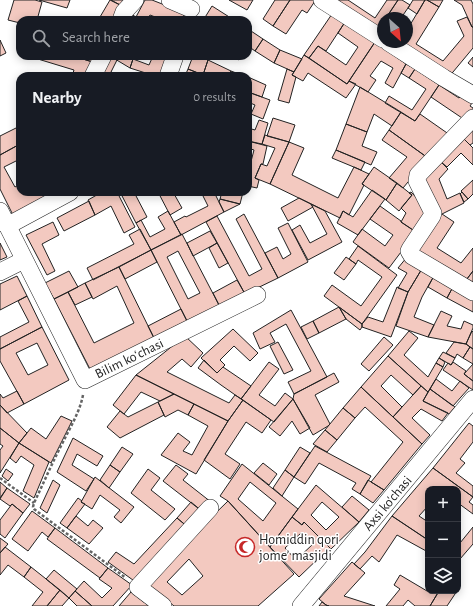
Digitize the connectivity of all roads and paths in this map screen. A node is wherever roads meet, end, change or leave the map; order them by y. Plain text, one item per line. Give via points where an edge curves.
1 (135, 0) edge
2 (170, 0) edge
3 (322, 0) edge
4 (191, 10) edge
5 (122, 16) edge
6 (377, 35) edge
7 (397, 48) edge
8 (101, 60) edge
9 (174, 60) edge
10 (95, 72) edge
11 (169, 72) edge
12 (473, 95) edge
13 (473, 118) edge
14 (60, 196) edge
15 (4, 218) edge
16 (24, 260) junction
17 (0, 272) edge
18 (473, 292) edge
19 (257, 295) dead end
20 (85, 380) junction
21 (473, 399) edge
22 (0, 478) edge
23 (34, 503) junction
24 (210, 508) dead end
25 (138, 587) junction
26 (163, 606) edge
27 (301, 606) edge

1 - 5 street
2 - 4 street
3 - 6 street
7 - 12 street
8 - 10 street
9 - 11 street
13 - 18 street via 418,174 417,181 433,213 409,251 412,256
14 - 15 street
15 - 16 street, Bilim koʻchasi
16 - 17 street
16 - 20 street, Bilim koʻchasi
19 - 20 street, Bilim koʻchasi
20 - 23 path via 77,415
21 - 27 street, Axsi ko'chasi
22 - 23 path
23 - 25 path via 35,511
24 - 25 street
25 - 26 street

